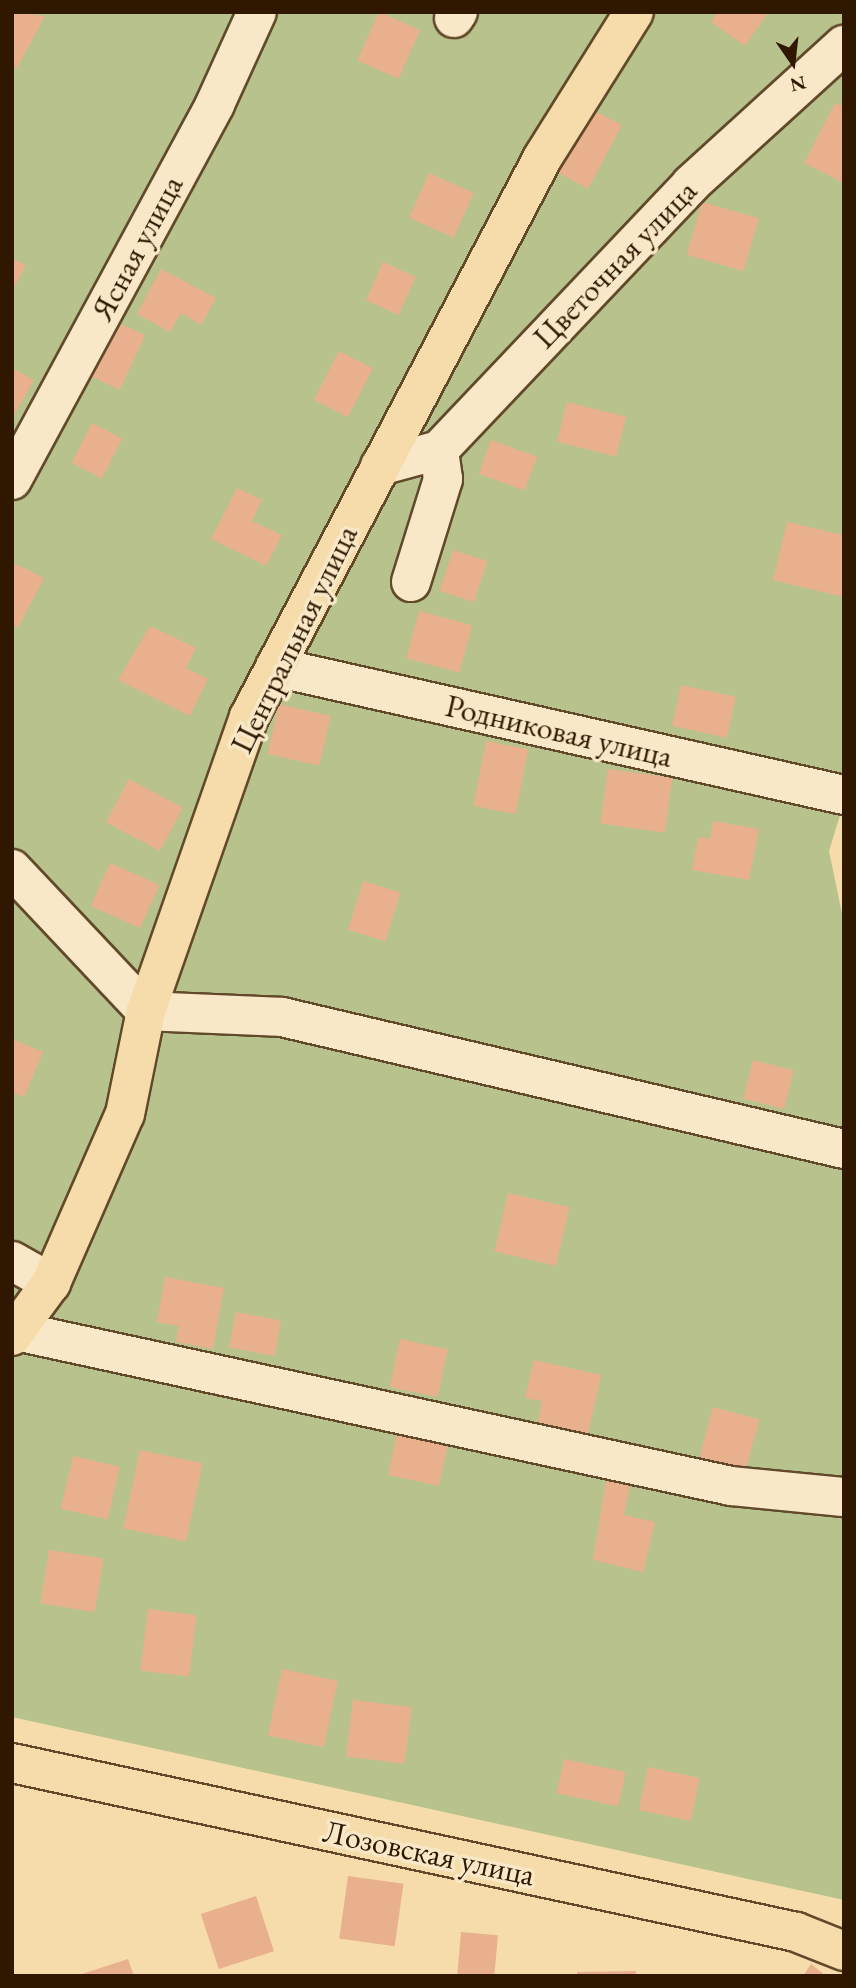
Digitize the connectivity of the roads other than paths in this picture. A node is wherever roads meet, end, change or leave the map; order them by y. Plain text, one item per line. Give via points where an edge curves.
1 (257, 12) edge
2 (626, 16) edge
3 (844, 44) edge
4 (439, 450) junction
5 (380, 466) junction
6 (12, 480) edge
7 (411, 582) dead end
8 (275, 667) junction
9 (844, 795) edge
10 (12, 869) edge
11 (146, 1010) junction
12 (844, 1149) edge
13 (12, 1261) edge
14 (51, 1283) junction
15 (14, 1333) edge
16 (844, 1497) edge
17 (12, 1763) edge
18 (844, 1951) edge

1 - 6 street, Ясная улица via 215,104
2 - 5 main road, Центральная улица via 543,157
3 - 4 street, Цветочная улица via 691,184
4 - 5 street
4 - 7 street via 443,479
5 - 8 main road, Центральная улица
8 - 9 street, Родниковая улица
8 - 11 main road, Центральная улица via 249,717
10 - 11 street
11 - 12 street via 282,1017
11 - 14 main road, Центральная улица via 125,1114
13 - 14 street
14 - 15 main road, Центральная улица
15 - 16 street via 731,1486
17 - 18 main road, Лозовская улица via 796,1932

